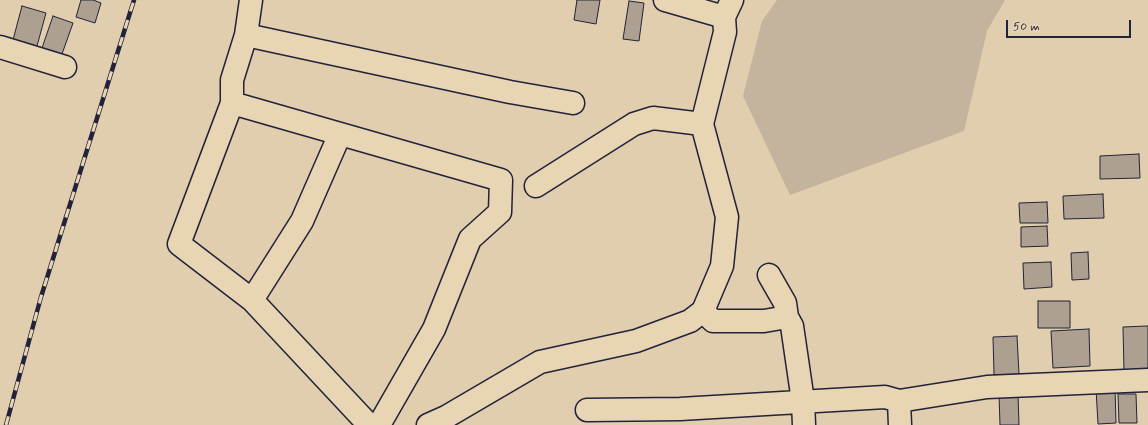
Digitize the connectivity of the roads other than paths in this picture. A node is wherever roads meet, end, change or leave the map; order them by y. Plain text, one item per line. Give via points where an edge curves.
1 (251, 0) edge
2 (665, 0) edge
3 (728, 9) edge
4 (246, 35) junction
5 (0, 47) edge
6 (65, 67) dead end
7 (232, 103) junction
8 (573, 103) dead end
9 (702, 124) junction
10 (340, 134) junction
11 (536, 186) dead end
12 (769, 275) dead end
13 (252, 300) junction
14 (703, 311) junction
15 (787, 317) junction
16 (1148, 380) edge
17 (803, 401) junction
18 (899, 401) junction
19 (587, 410) dead end
20 (680, 417) edge
21 (369, 425) edge
22 (379, 425) edge
23 (428, 425) edge
24 (804, 425) edge
25 (900, 425) edge

1 - 4 street
2 - 3 street
3 - 9 street via 725,32
4 - 7 street via 232,80
4 - 8 street via 510,92
5 - 6 street
7 - 10 street
7 - 13 street via 179,244
9 - 11 street via 653,118 634,124
9 - 14 street via 727,217 722,266
10 - 13 street via 302,221
10 - 22 street via 501,180 500,212 470,238 434,329
12 - 15 street via 785,303
13 - 21 street
14 - 15 street via 714,321 764,321
14 - 23 street via 690,321 636,340 540,362
15 - 17 street via 792,326
16 - 18 street via 987,387
17 - 18 street via 884,397
17 - 20 street
17 - 24 street
18 - 25 street
19 - 20 street

